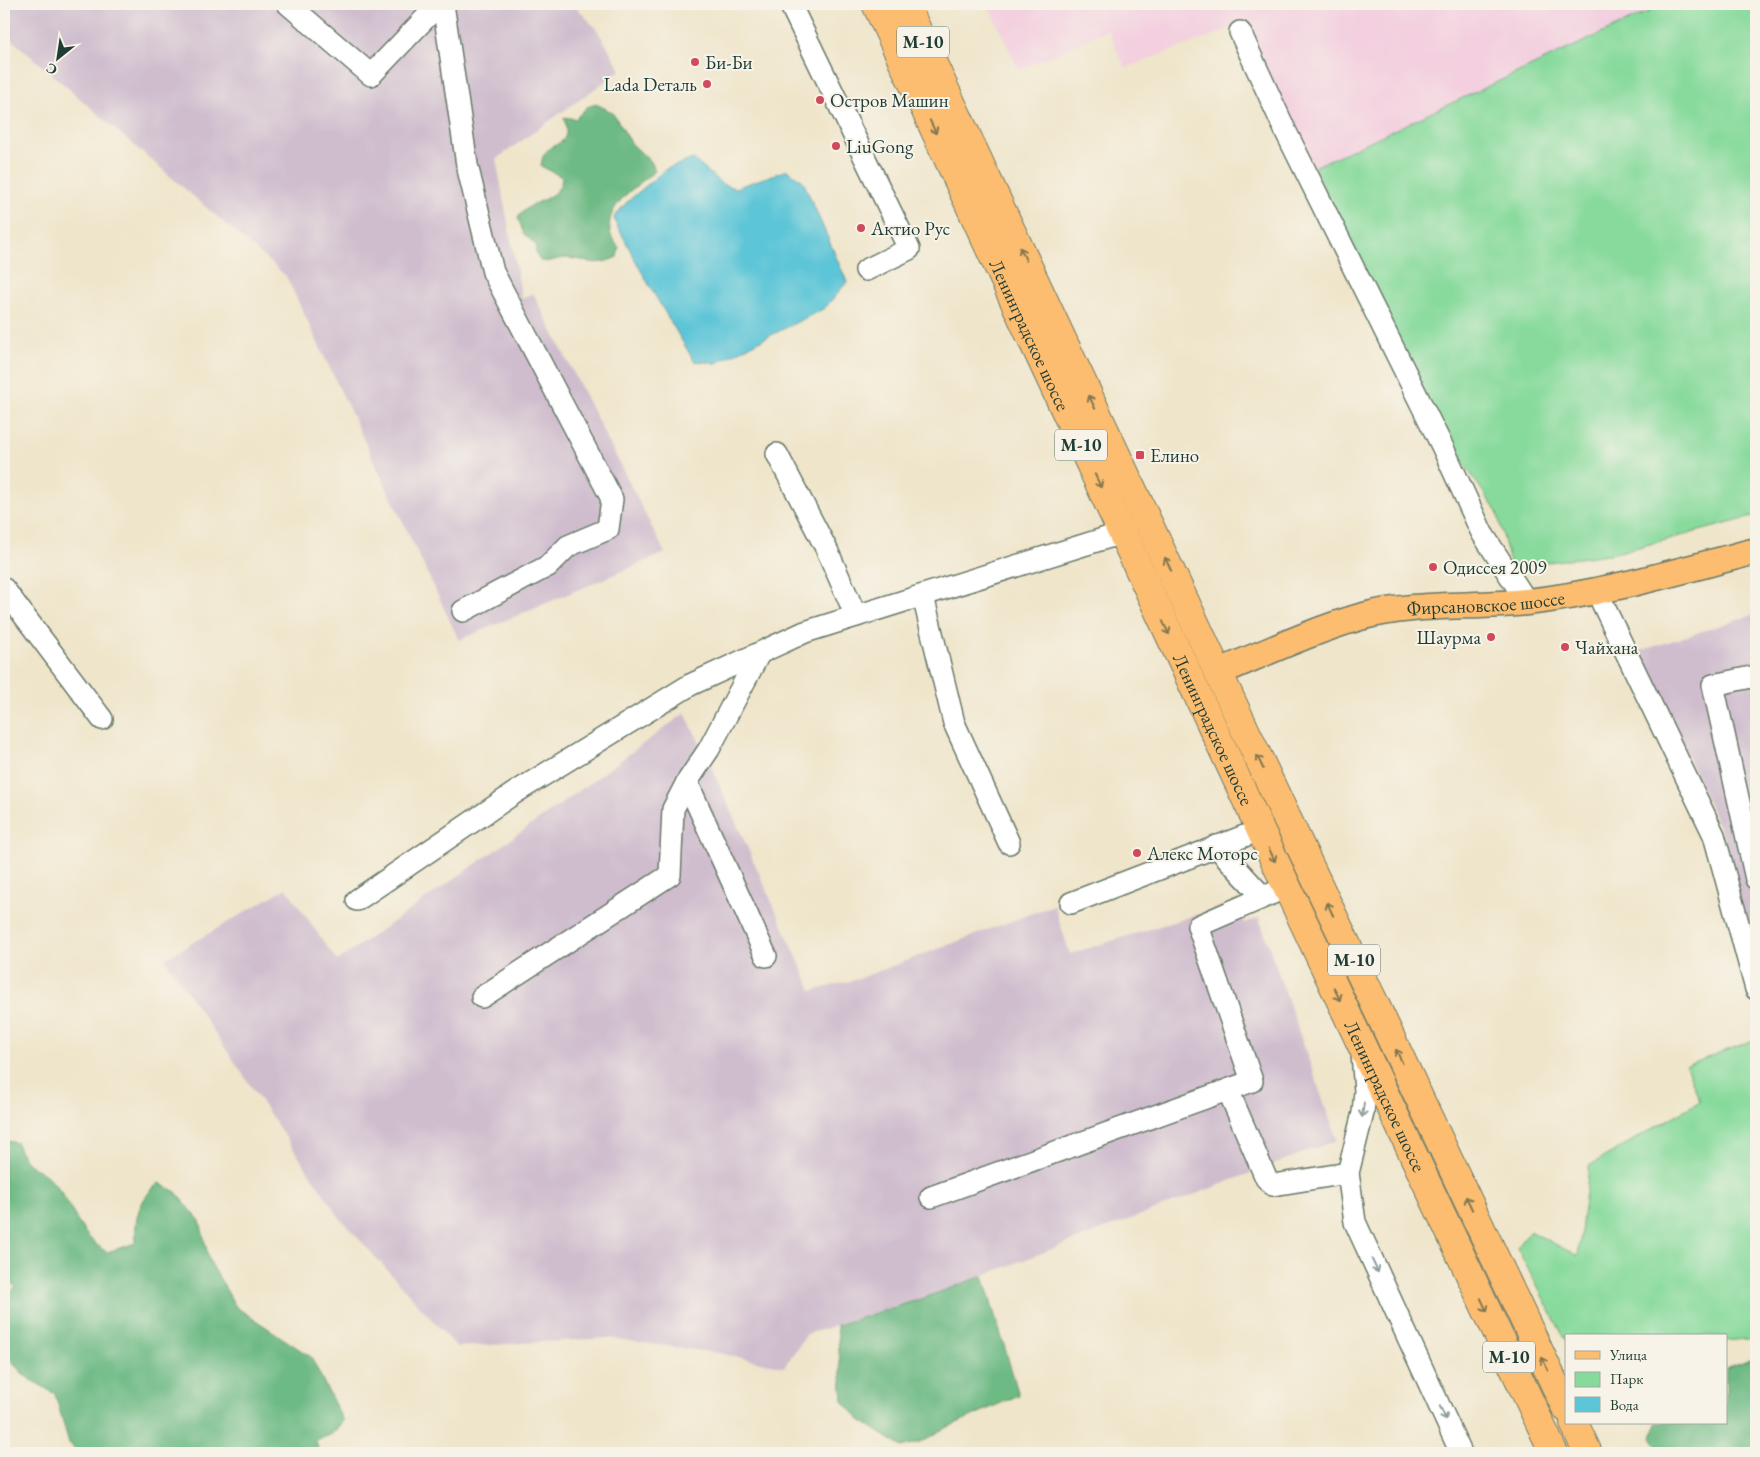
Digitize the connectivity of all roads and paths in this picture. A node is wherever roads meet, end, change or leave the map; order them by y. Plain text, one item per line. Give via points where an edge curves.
1 (288, 4) edge
2 (439, 4) edge
3 (443, 4) edge
4 (790, 4) edge
5 (876, 4) edge
6 (905, 4) edge
7 (1240, 32) dead end
8 (866, 270) dead end
9 (777, 454) dead end
10 (1122, 533) junction
11 (1756, 551) edge
12 (4, 589) edge
13 (1596, 590) junction
14 (923, 596) junction
15 (1527, 602) junction
16 (463, 611) dead end
17 (856, 616) junction
18 (759, 654) junction
19 (1219, 672) junction
20 (1756, 676) edge
21 (102, 719) dead end
22 (688, 782) junction
23 (1260, 830) junction
24 (1009, 843) dead end
25 (1216, 846) junction
26 (1756, 879) edge
27 (1275, 892) junction
28 (357, 900) dead end
29 (1071, 902) dead end
30 (766, 956) dead end
31 (1756, 989) edge
32 (482, 996) dead end
33 (1361, 1044) junction
34 (1228, 1090) junction
35 (1348, 1172) junction
36 (931, 1197) dead end
37 (1565, 1406) edge
38 (1574, 1424) edge
39 (1462, 1453) edge
40 (1554, 1453) edge
41 (1588, 1453) edge

1 - 2 street via 371,75
3 - 16 street via 467,165 492,272 612,499 608,529 568,546 548,566
4 - 8 street via 909,249
5 -> 10 highway, Ленинградское шоссе / М-10
19 -> 6 highway, Ленинградское шоссе / М-10
7 - 15 street via 1298,158 1482,533
9 - 17 street
10 - 14 street
10 -> 23 highway, Ленинградское шоссе / М-10
11 - 13 main road, Фирсановское шоссе
12 - 21 street
13 - 15 main road, Фирсановское шоссе
13 - 31 street via 1714,835
14 - 17 street
14 - 24 street via 954,723
15 - 19 main road, Фирсановское шоссе via 1426,607 1362,617
17 - 18 street via 805,632
18 - 22 street
18 - 28 street via 690,685 516,792
37 -> 19 highway, Ленинградское шоссе / М-10
20 - 26 street via 1713,685
22 - 30 street
22 - 32 street via 673,809 670,875
23 - 25 street
23 -> 27 highway, Ленинградское шоссе / М-10
25 - 27 street
25 - 29 street
27 -> 33 highway, Ленинградское шоссе / М-10
27 - 34 street via 1198,926 1252,1081
33 -> 35 street via 1363,1113
33 -> 40 highway, Ленинградское шоссе / М-10
34 - 35 street via 1266,1178 1273,1186
34 - 36 street
35 -> 39 street via 1355,1222
38 - 41 highway

